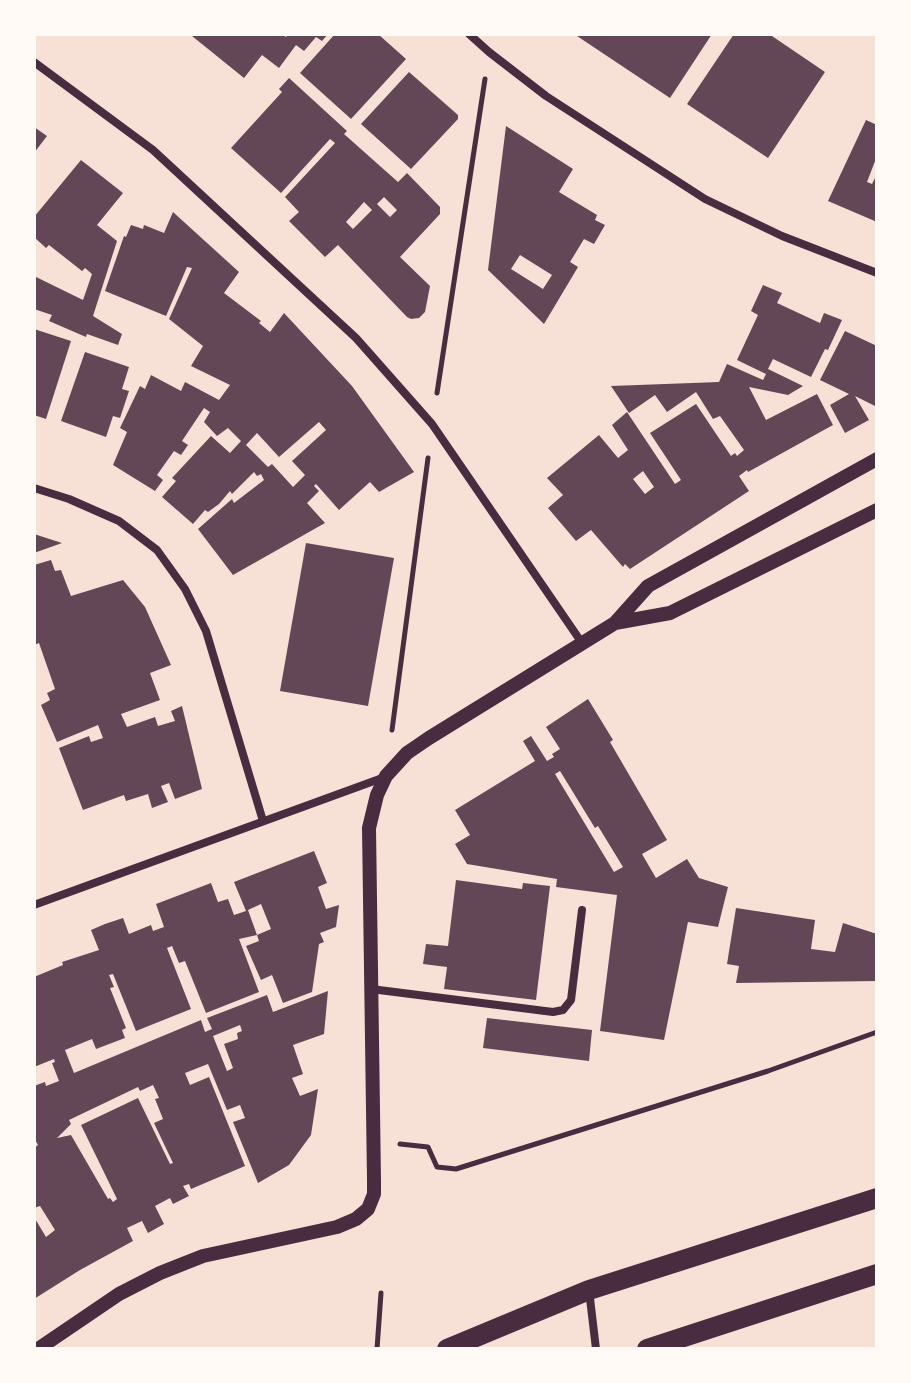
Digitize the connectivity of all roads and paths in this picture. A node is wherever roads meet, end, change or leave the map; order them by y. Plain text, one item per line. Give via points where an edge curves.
1 (469, 34) edge
2 (489, 52) junction
3 (34, 62) edge
4 (877, 273) edge
5 (432, 424) junction
6 (877, 459) edge
7 (34, 488) edge
8 (877, 510) edge
9 (615, 623) junction
10 (582, 643) junction
11 (386, 776) junction
12 (263, 821) junction
13 (34, 905) edge
14 (582, 910) dead end
15 (371, 989) junction
16 (877, 1032) edge
17 (373, 1141) junction
18 (877, 1198) edge
19 (877, 1274) edge
20 (589, 1290) junction
21 (381, 1293) dead end
22 (38, 1349) edge
23 (377, 1349) edge
24 (447, 1349) edge
25 (596, 1349) edge
26 (647, 1349) edge

1 - 2 street
2 - 4 street via 546,96 705,199
2 - 5 path
3 - 5 street via 164,160 356,338
5 - 10 street
5 - 11 path
6 - 9 street via 648,586
7 - 12 street via 119,521 157,550 185,589 206,631
8 - 9 street via 670,613
9 - 10 street
10 - 11 street via 429,738
11 - 12 street
11 - 15 street via 369,828
12 - 13 street
14 - 15 street via 571,1000 563,1010
15 - 17 street
16 - 17 path via 456,1169 437,1167 428,1147
17 - 22 street via 374,1194 356,1219 203,1256 160,1273
18 - 20 main road
19 - 26 main road
20 - 24 main road
20 - 25 street
21 - 23 path

